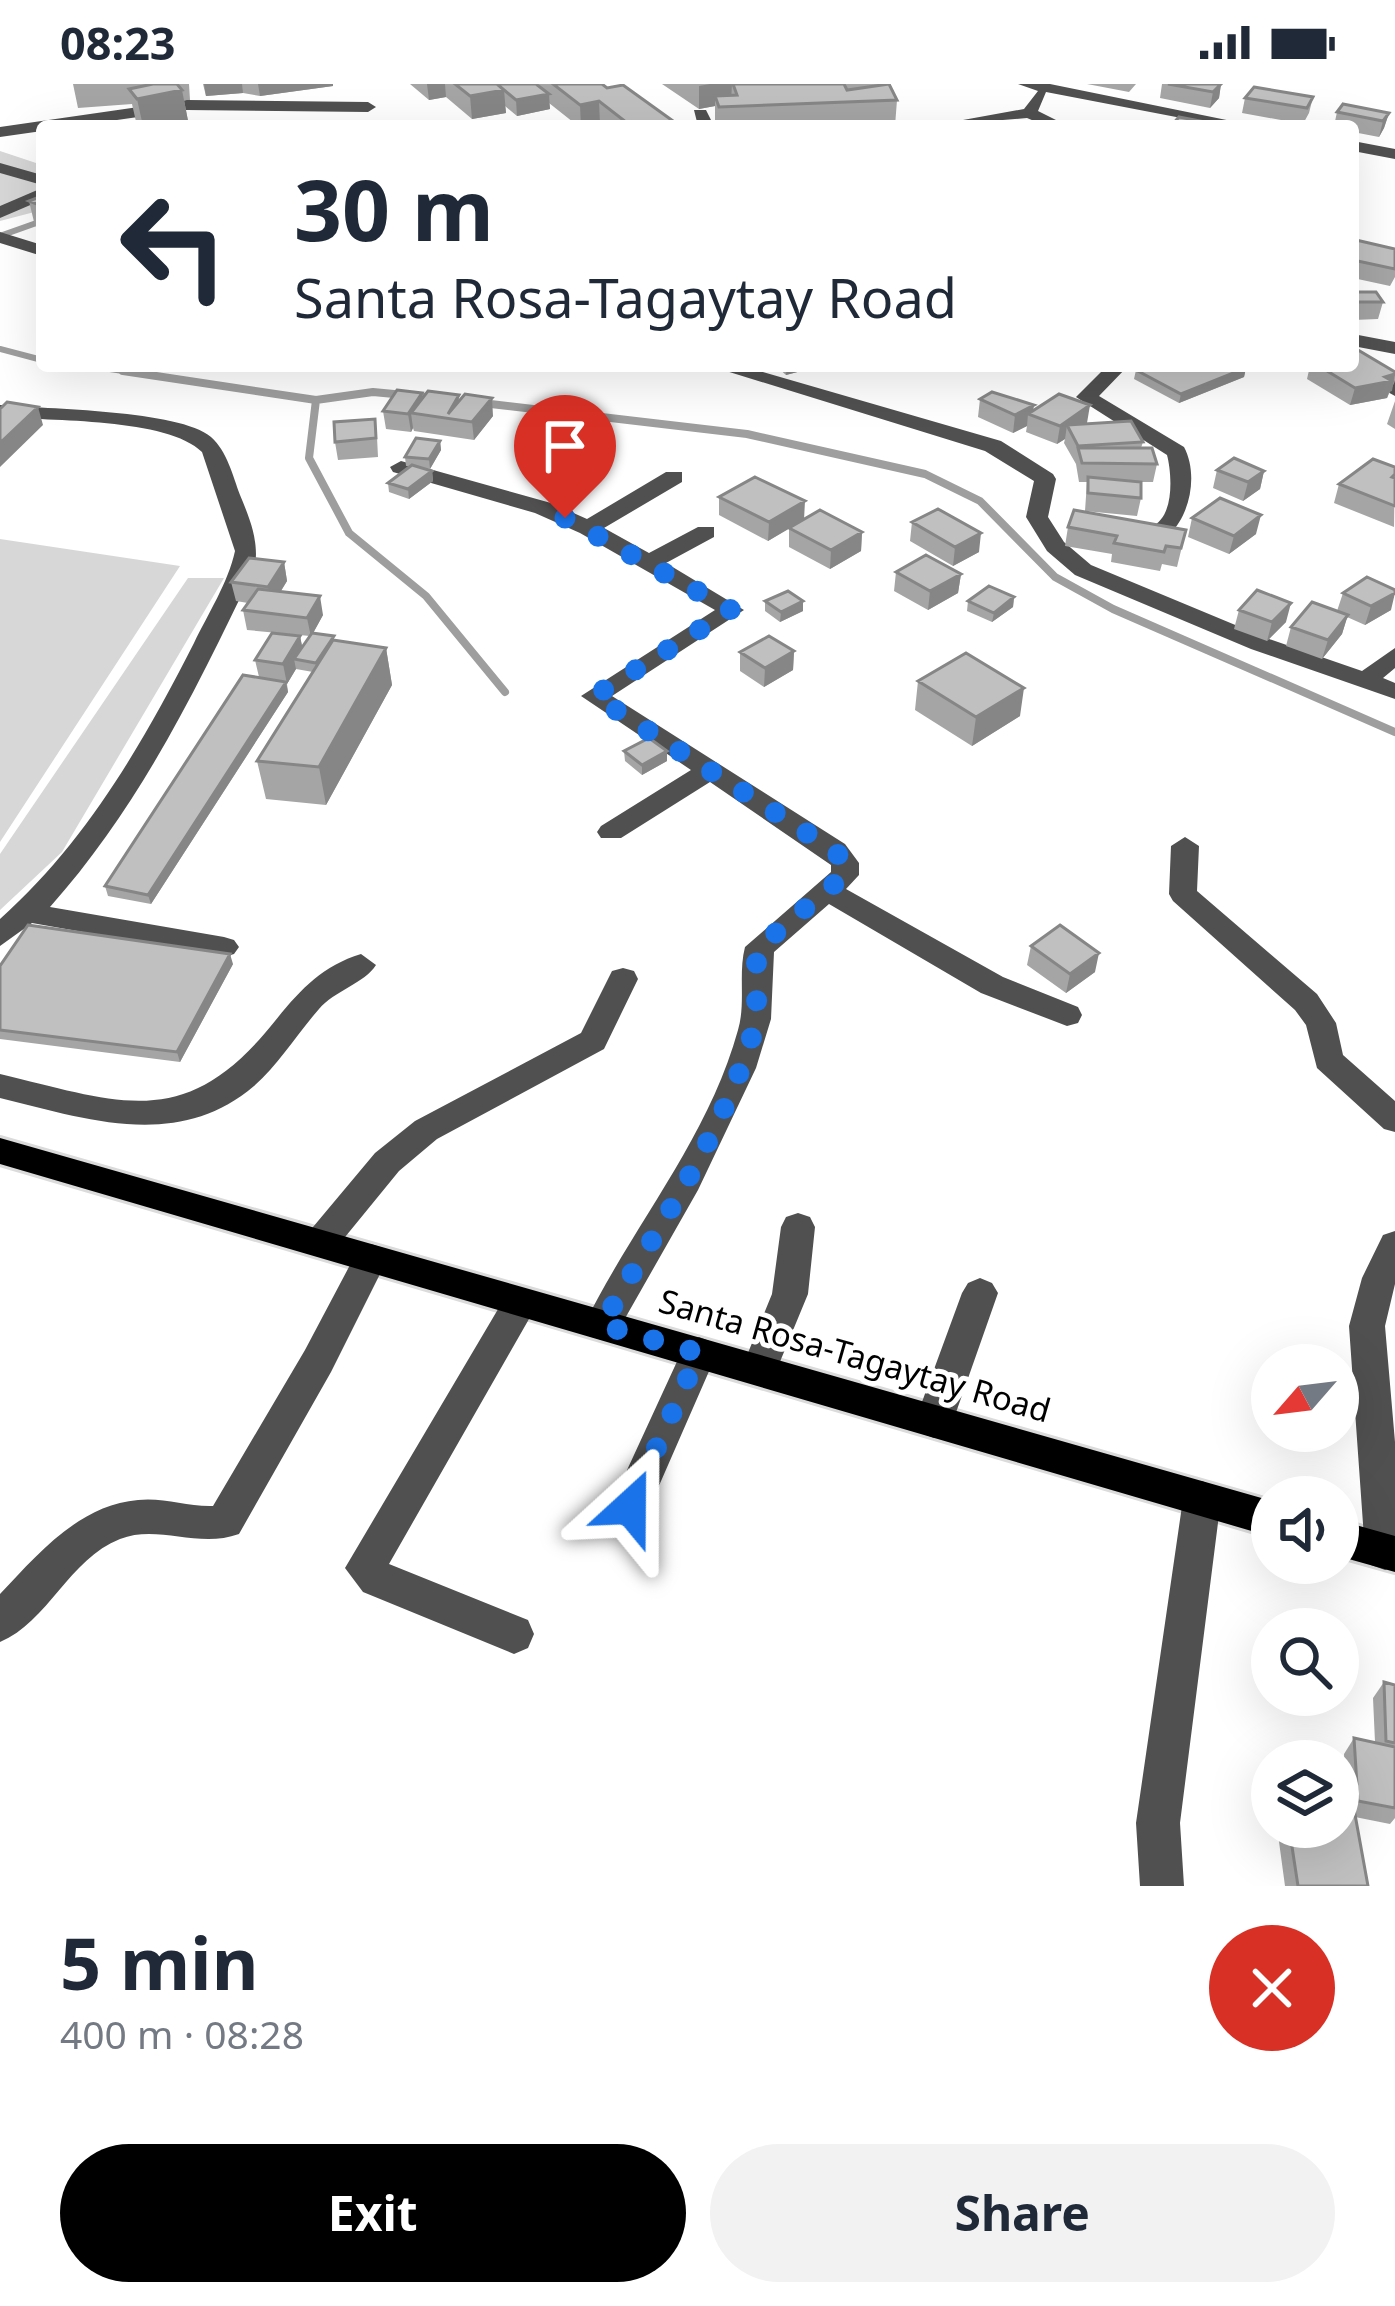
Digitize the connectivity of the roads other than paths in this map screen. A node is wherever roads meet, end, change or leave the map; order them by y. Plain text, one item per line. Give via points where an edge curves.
1 (1039, 86) edge
2 (368, 107) dead end
3 (1029, 112) junction
4 (77, 120) edge
5 (977, 120) edge
6 (1047, 120) edge
7 (1217, 120) edge
8 (36, 126) edge
9 (3, 130) edge
10 (1359, 147) edge
11 (1395, 154) edge
12 (0, 168) edge
13 (36, 180) edge
14 (36, 185) edge
15 (36, 196) edge
16 (0, 200) edge
17 (0, 213) edge
18 (0, 237) edge
19 (36, 248) edge
20 (1359, 341) edge
21 (1395, 349) edge
22 (1359, 368) edge
23 (740, 372) edge
24 (1112, 372) edge
25 (1395, 389) edge
26 (0, 410) edge
27 (401, 467) edge
28 (674, 477) dead end
29 (1036, 517) junction
30 (588, 528) junction
31 (706, 532) dead end
32 (648, 563) junction
33 (1395, 655) edge
34 (1366, 680) junction
35 (1395, 691) edge
36 (709, 771) junction
37 (610, 832) dead end
38 (1185, 846) dead end
39 (826, 890) junction
40 (29, 913) junction
41 (0, 936) edge
42 (224, 947) dead end
43 (361, 965) dead end
44 (623, 979) dead end
45 (1067, 1016) dead end
46 (0, 1086) edge
47 (1395, 1120) edge
48 (0, 1151) edge
49 (798, 1227) dead end
50 (320, 1244) junction
51 (1395, 1245) edge
52 (371, 1258) junction
53 (980, 1293) dead end
54 (519, 1305) junction
55 (602, 1325) junction
56 (699, 1353) junction
57 (759, 1370) junction
58 (934, 1421) junction
59 (1202, 1498) junction
60 (630, 1507) dead end
61 (1251, 1513) edge
62 (1359, 1544) edge
63 (1390, 1553) edge
64 (0, 1622) edge
65 (514, 1634) dead end
66 (1162, 1886) edge

1 - 3 street
1 - 7 street
2 - 4 street via 187,105
3 - 5 street
3 - 6 street
8 - 9 street
10 - 11 street
12 - 13 street
14 - 16 street
15 - 17 street
18 - 19 street
20 - 21 street
22 - 25 street
23 - 29 street via 1022,460 1045,479
24 - 29 street via 1086,397 1176,452 1183,468 1167,526 1156,534
26 - 40 street via 153,424 199,437 218,465 246,551 173,709 94,834
27 - 30 street
28 - 30 street
29 - 34 street via 1083,570
30 - 32 street
31 - 32 street
32 - 36 street via 731,610 594,696
33 - 34 street
34 - 35 street
36 - 37 street
36 - 39 street via 835,851 845,875
38 - 47 street via 1183,894 1306,1002 1321,1023 1328,1060
39 - 45 street via 992,985
39 - 55 street via 760,946 755,1024 738,1071
40 - 41 street
40 - 42 street
43 - 46 street via 313,991 273,1047 201,1106 133,1115
44 - 50 street via 593,1041 426,1130 386,1162
48 - 50 main road, Santa Rosa-Tagaytay Road
49 - 57 street via 790,1294
50 - 52 main road, Santa Rosa-Tagaytay Road
51 - 63 street via 1367,1326
52 - 54 main road, Santa Rosa-Tagaytay Road
52 - 64 street via 225,1521 128,1517 80,1544
53 - 58 street
54 - 55 main road, Santa Rosa-Tagaytay Road
54 - 65 street via 365,1568 377,1580
55 - 56 main road, Santa Rosa-Tagaytay Road
56 - 57 main road, Santa Rosa-Tagaytay Road
56 - 60 street
57 - 58 main road, Santa Rosa-Tagaytay Road
58 - 59 main road, Santa Rosa-Tagaytay Road
59 - 61 main road, Santa Rosa-Tagaytay Road
59 - 66 street via 1158,1823
62 - 63 main road

